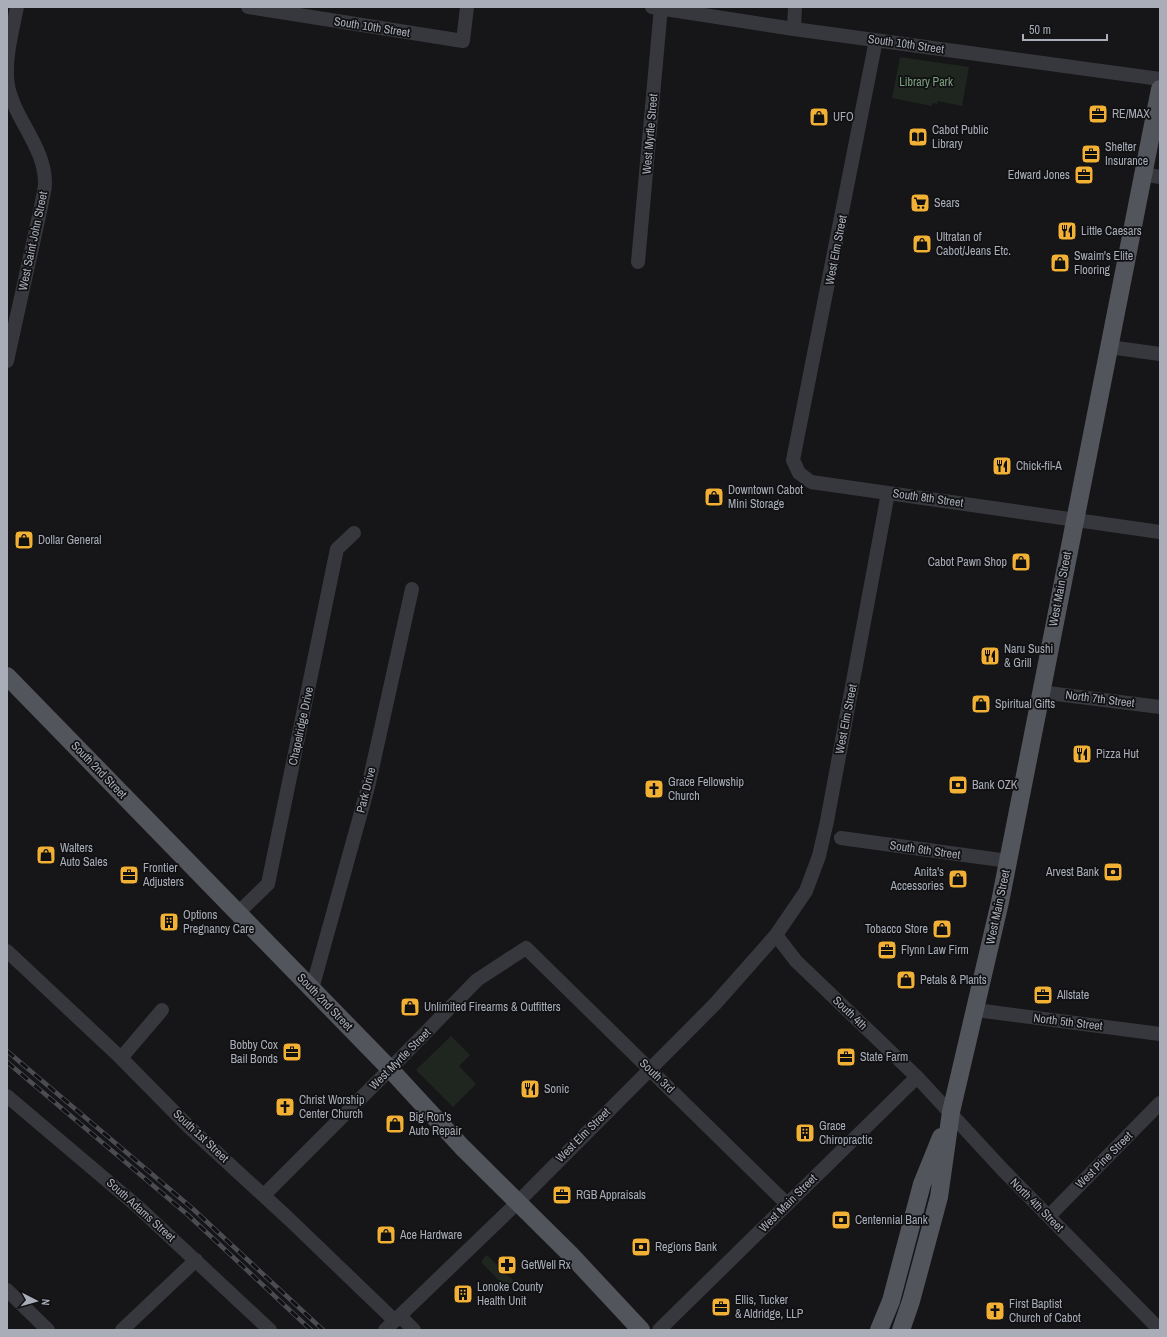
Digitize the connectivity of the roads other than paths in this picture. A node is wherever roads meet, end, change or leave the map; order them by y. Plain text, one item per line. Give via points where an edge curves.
1 (17, 7) edge
2 (248, 7) edge
3 (467, 7) edge
4 (658, 7) edge
5 (795, 7) edge
6 (794, 29) junction
7 (876, 40) junction
8 (1160, 79) edge
9 (1160, 89) edge
10 (1142, 174) junction
11 (1160, 177) edge
12 (638, 262) dead end
13 (1109, 347) junction
14 (1160, 354) edge
15 (7, 361) edge
16 (793, 460) joint
17 (888, 493) junction
18 (1074, 519) junction
19 (1160, 532) edge
20 (354, 533) dead end
21 (412, 589) dead end
22 (7, 676) edge
23 (1040, 692) junction
24 (1160, 707) edge
25 (842, 838) dead end
26 (1008, 861) junction
27 (238, 913) junction
28 (776, 935) junction
29 (526, 948) joint
30 (7, 951) edge
31 (312, 989) junction
32 (162, 1010) dead end
33 (976, 1010) junction
34 (1160, 1034) edge
35 (121, 1058) junction
36 (390, 1069) junction
37 (649, 1069) junction
38 (917, 1077) junction
39 (7, 1096) edge
40 (1160, 1103) edge
41 (951, 1112) junction
42 (264, 1195) junction
43 (517, 1203) junction
44 (788, 1204) junction
45 (1049, 1216) junction
46 (196, 1260) junction
47 (7, 1290) edge
48 (394, 1322) edge
49 (48, 1330) edge
50 (122, 1330) edge
51 (270, 1330) edge
52 (414, 1330) edge
53 (641, 1330) edge
54 (659, 1330) edge
55 (879, 1330) edge
56 (901, 1330) edge
57 (1160, 1330) edge

1 - 15 street, West Saint John Street via 7,58 8,86 19,116 42,162 45,183
2 - 3 street, South 10th Street via 463,41
4 - 6 street, South 10th Street
4 - 12 street, West Myrtle Street
5 - 6 street
6 - 7 street, South 10th Street
7 - 8 street, South 10th Street
7 - 16 street, West Elm Street
9 - 10 main road, West Main Street
10 - 11 street
10 - 13 main road, West Main Street
13 - 14 street
13 - 18 main road, West Main Street
16 - 17 street, South 8th Street via 799,473 811,482
17 - 18 street, South 8th Street
17 - 28 street, West Elm Street via 819,856 806,891
18 - 19 street, South 8th Street
18 - 23 main road, West Main Street
20 - 27 street, Chapelridge Drive via 337,549 268,884
21 - 31 street, Park Drive via 368,787
22 - 27 main road, South 2nd Street
23 - 24 street, North 7th Street
23 - 26 main road, West Main Street
25 - 26 street, South 6th Street
26 - 33 main road, West Main Street
27 - 31 main road, South 2nd Street
28 - 37 street, West Elm Street via 715,1004
28 - 38 street, South 4th via 796,961
29 - 36 street, West Myrtle Street via 477,980
29 - 37 street, South 3rd
30 - 35 street, South 1st Street
31 - 36 main road, South 2nd Street
32 - 35 street
33 - 34 street, North 5th Street
33 - 41 main road, West Main Street
35 - 42 street, South 1st Street via 189,1127
36 - 42 street, West Myrtle Street
36 - 43 main road, South 2nd Street
37 - 43 street, West Elm Street
37 - 44 street, South 3rd
38 - 41 street, North 4th Street
38 - 44 street, West Main Street
39 - 46 street, South Adams Street via 137,1206
40 - 45 street, West Pine Street
41 - 45 street, North 4th Street
41 - 55 main road, West Main Street via 922,1184 891,1301
41 - 56 main road, West Main Street via 939,1197
42 - 48 street, South 1st Street
43 - 48 street, West Elm Street
43 - 53 main road, South 2nd Street via 571,1255
44 - 54 street, West Main Street
45 - 57 street, North 4th Street
46 - 50 street
46 - 51 street, South Adams Street
47 - 49 street
48 - 52 street, South 1st Street

